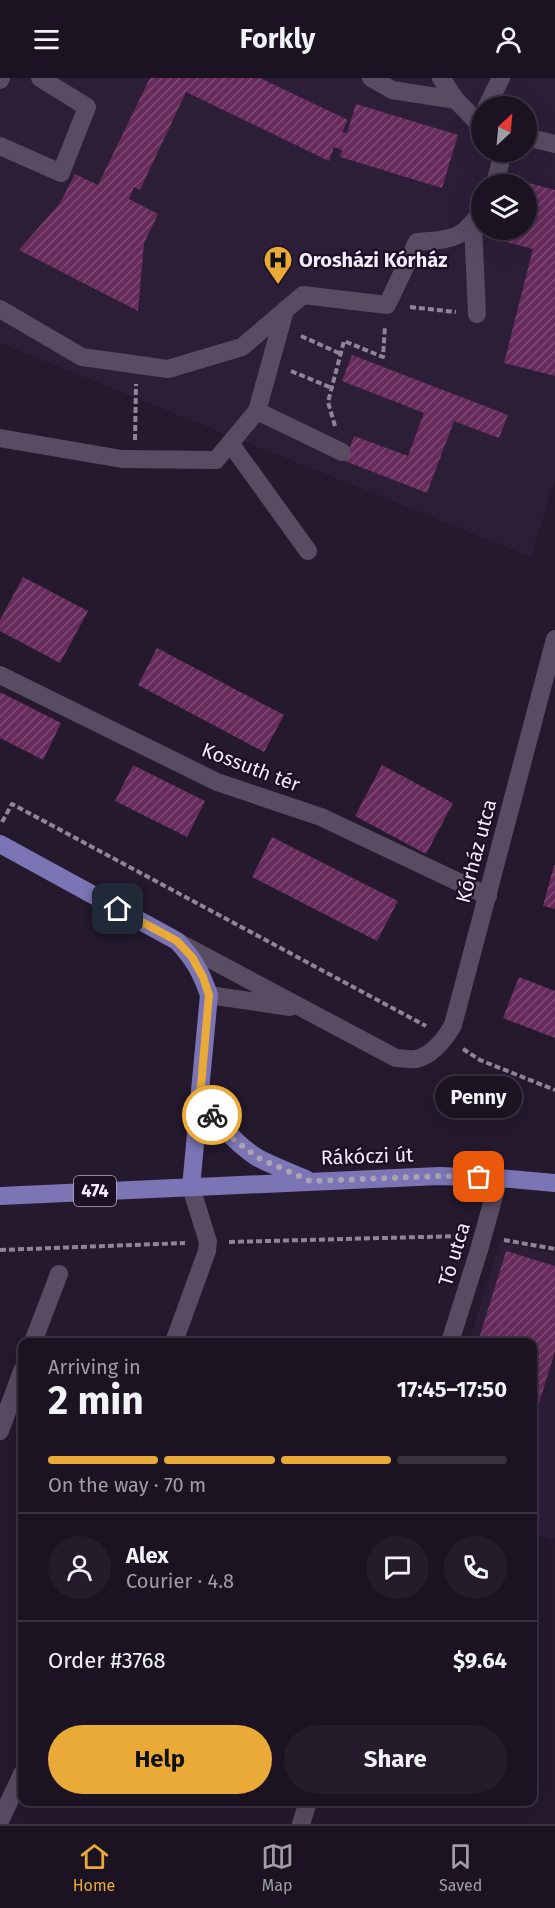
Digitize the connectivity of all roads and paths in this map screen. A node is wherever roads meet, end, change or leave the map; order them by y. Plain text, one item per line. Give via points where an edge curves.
1 (40, 78) edge
2 (371, 78) edge
3 (441, 78) edge
4 (501, 78) edge
5 (492, 96) edge
6 (456, 100) junction
7 (471, 113) edge
8 (537, 140) edge
9 (555, 144) edge
10 (0, 146) edge
11 (471, 223) edge
12 (477, 240) edge
13 (387, 305) junction
14 (0, 309) edge
15 (477, 314) joint
16 (282, 319) junction
17 (341, 354) junction
18 (270, 362) junction
19 (137, 364) junction
20 (332, 388) junction
21 (257, 411) junction
22 (0, 438) edge
23 (230, 443) junction
24 (342, 452) joint
25 (134, 459) junction
26 (308, 551) dead end
27 (555, 639) edge
28 (0, 675) edge
29 (0, 826) edge
30 (0, 844) edge
31 (488, 896) junction
32 (177, 941) junction
33 (209, 995) junction
34 (303, 1009) junction
35 (446, 1037) junction
36 (555, 1090) edge
37 (200, 1097) junction
38 (499, 1178) junction
39 (310, 1181) junction
40 (555, 1183) edge
41 (191, 1186) junction
42 (0, 1196) edge
43 (483, 1236) junction
44 (208, 1242) junction
45 (555, 1249) edge
46 (0, 1250) edge
47 (59, 1274) dead end
48 (35, 1338) edge
49 (175, 1338) edge
50 (451, 1338) edge
51 (18, 1382) edge
52 (0, 1431) edge
53 (18, 1783) edge
54 (307, 1806) edge
55 (0, 1821) edge
56 (301, 1824) edge

1 - 10 street via 87,107 62,173
2 - 6 street via 392,90
3 - 6 street
4 - 5 street
6 - 7 street
8 - 9 street
11 - 13 street via 454,239 417,242
12 - 15 street
13 - 15 path
13 - 16 street via 303,295
13 - 17 path via 383,357 344,341
14 - 19 street via 82,357
16 - 17 path
16 - 18 street
16 - 19 street via 242,347 168,369
17 - 20 path
18 - 20 path
18 - 21 street
19 - 25 path
20 - 24 path via 328,402
21 - 23 street
21 - 24 street
22 - 25 street
23 - 25 street via 216,460
23 - 26 street
27 - 31 street, Kórház utca
28 - 31 street, Kossuth tér via 217,782 321,817
29 - 35 path via 12,804
30 - 32 main road
31 - 35 street, Kórház utca via 453,1025
32 - 33 main road via 192,957
32 - 34 street
33 - 34 street
33 - 37 main road
34 - 35 street, Kórház utca via 396,1058 417,1059
35 - 36 path via 480,1060
37 - 39 main road via 232,1138 258,1158
37 - 41 main road
38 - 39 main road, Rákóczi út / 474
38 - 40 main road, Rákóczi út / 474
38 - 43 street, Tó utca
39 - 41 main road, Rákóczi út / 474
41 - 42 main road, Rákóczi út / 474
41 - 44 street
43 - 44 path
43 - 45 path
43 - 50 street, Tó utca
44 - 46 path
44 - 49 street
47 - 48 street
51 - 52 street
53 - 55 street
54 - 56 street

